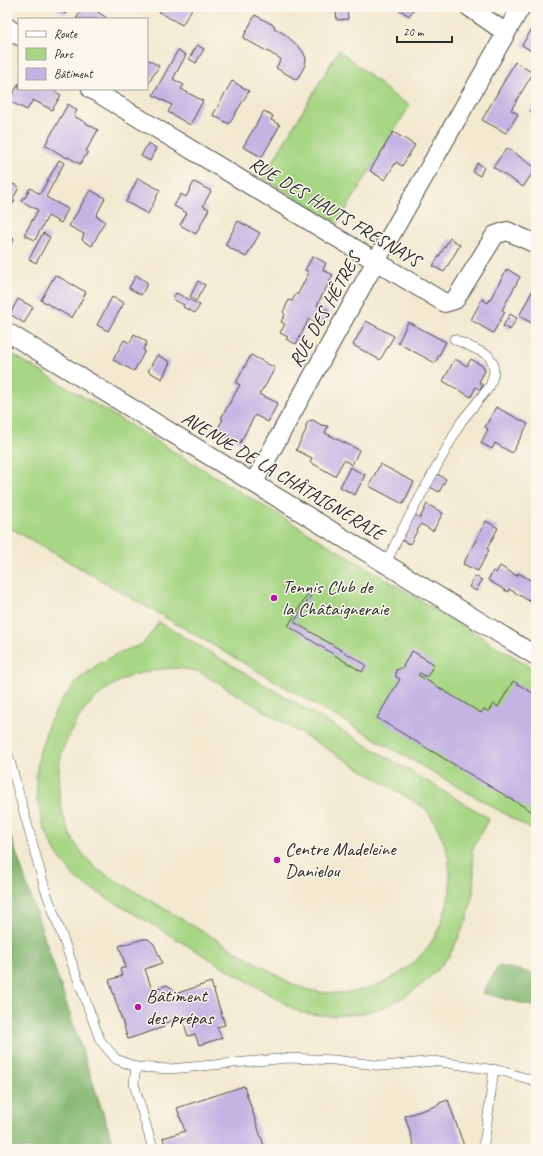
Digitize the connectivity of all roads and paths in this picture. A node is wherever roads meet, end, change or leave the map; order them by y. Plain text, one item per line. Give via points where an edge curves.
1 (469, 7) edge
2 (521, 7) edge
3 (7, 27) edge
4 (506, 33) junction
5 (18, 35) edge
6 (93, 90) edge
7 (536, 244) edge
8 (376, 261) junction
9 (7, 332) edge
10 (454, 339) dead end
11 (254, 482) junction
12 (386, 563) junction
13 (536, 656) edge
14 (7, 750) edge
15 (136, 1067) junction
16 (494, 1069) junction
17 (536, 1082) edge
18 (153, 1149) edge
19 (482, 1149) edge

1 - 4 street
2 - 4 street, RUE DES HÊTRES
3 - 5 street
4 - 8 street, RUE DES HÊTRES
6 - 8 street, RUE DES HAUTS FRESNAYS
7 - 8 street, RUE DES HAUTS FRESNAYS via 507,231 495,235 455,300 445,302
8 - 11 street, RUE DES HÊTRES
9 - 11 street, AVENUE DE LA CHÂTAIGNERAIE
10 - 12 lane via 488,355 493,362 494,373 490,386 461,422
11 - 12 street, AVENUE DE LA CHÂTAIGNERAIE
12 - 13 street, AVENUE DE LA CHÂTAIGNERAIE
14 - 15 lane via 45,889 100,1040 116,1059
15 - 16 lane via 170,1069 289,1058 384,1066 434,1061
15 - 18 lane via 134,1084
16 - 17 lane
16 - 19 lane

